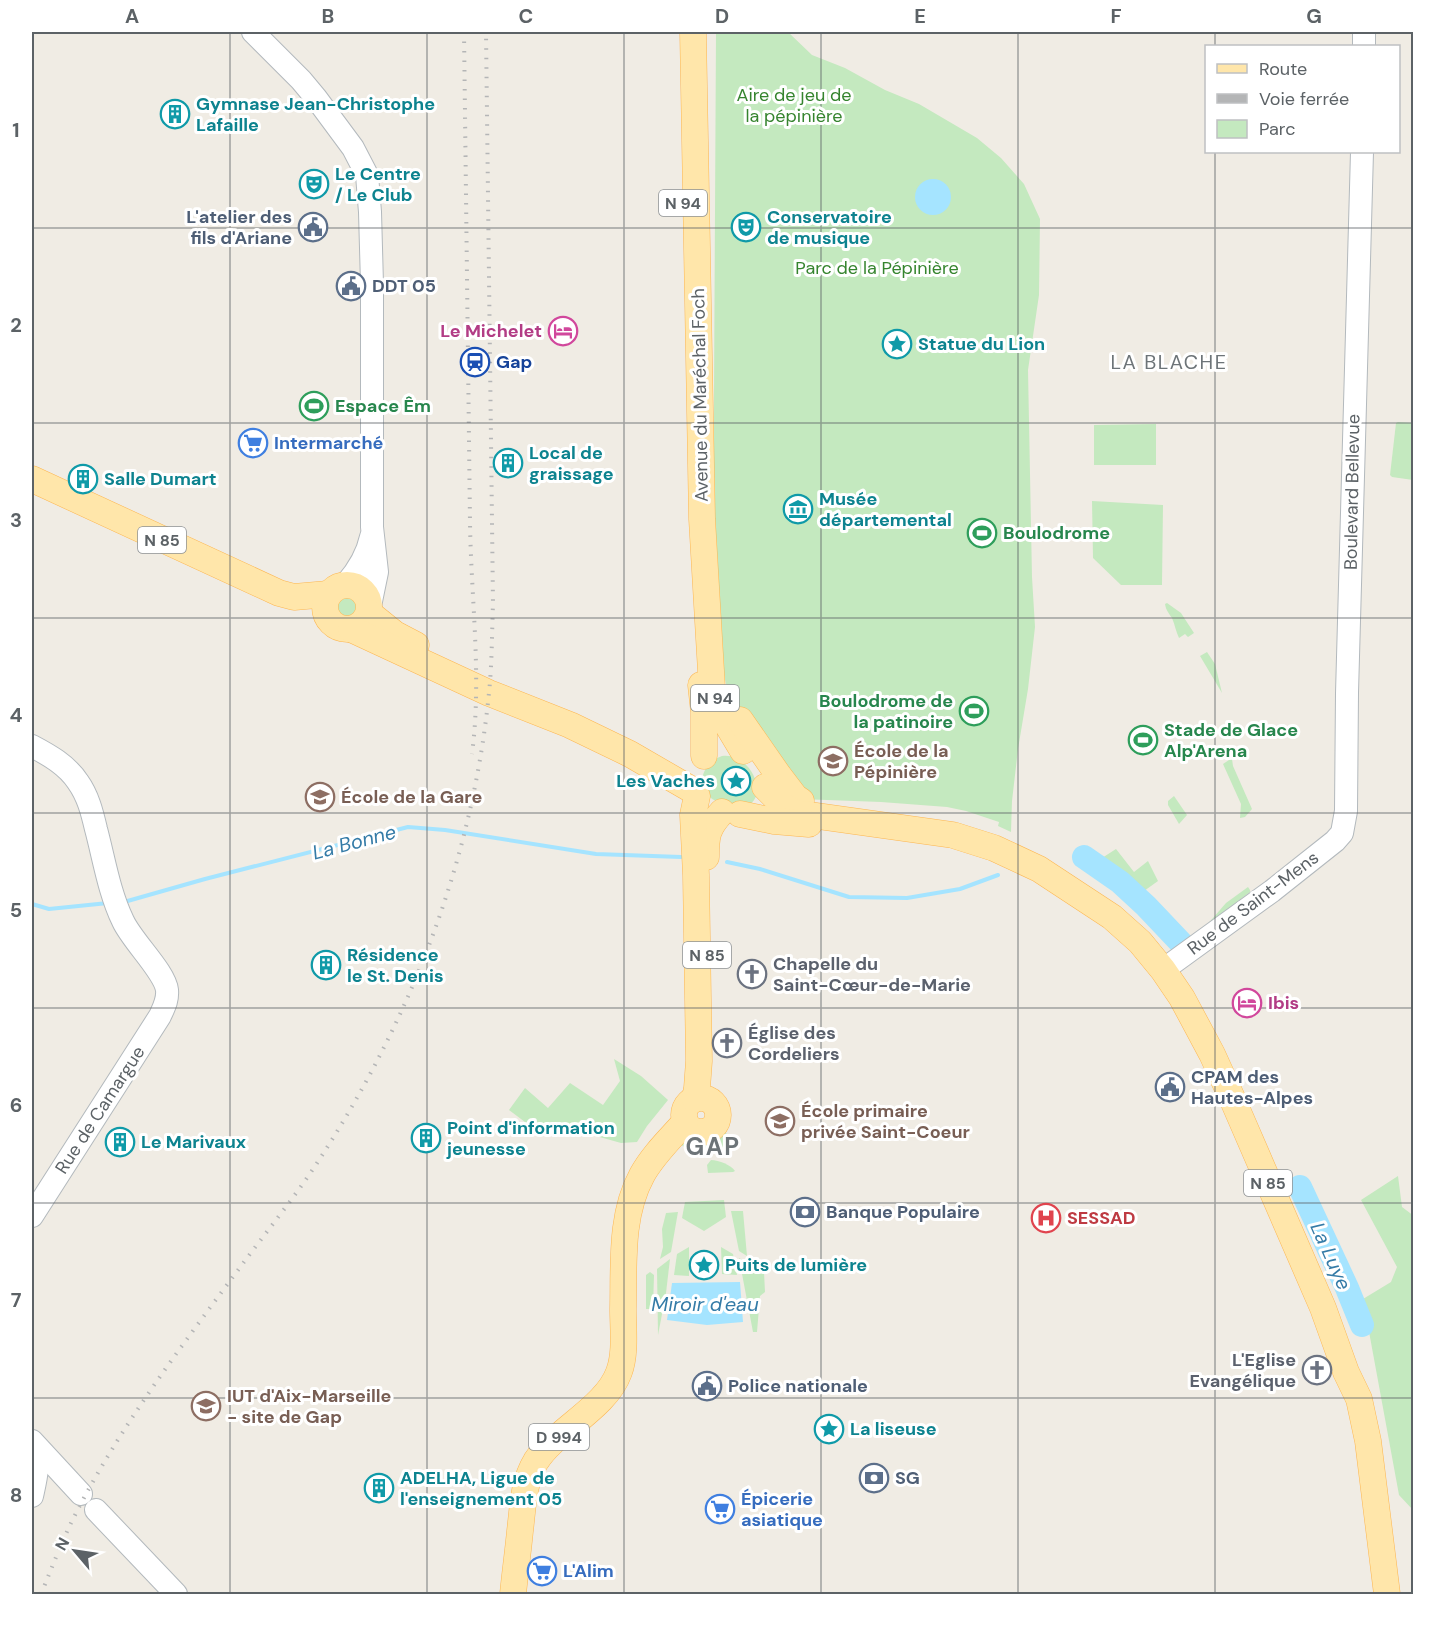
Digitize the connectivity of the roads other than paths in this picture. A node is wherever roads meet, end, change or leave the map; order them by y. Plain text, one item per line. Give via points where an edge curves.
1 (253, 32) edge
2 (681, 32) edge
3 (693, 32) edge
4 (1362, 153) edge
5 (32, 479) edge
6 (372, 527) junction
7 (333, 598) junction
8 (363, 616) junction
9 (709, 638) junction
10 (32, 746) edge
11 (743, 751) junction
12 (630, 754) junction
13 (703, 758) junction
14 (765, 787) junction
15 (695, 794) junction
16 (731, 813) junction
17 (880, 825) junction
18 (1342, 833) joint
19 (1170, 965) junction
20 (697, 1108) junction
21 (32, 1216) edge
22 (1346, 1372) junction
23 (33, 1443) edge
24 (32, 1496) edge
25 (176, 1594) edge
26 (513, 1594) edge
27 (1373, 1594) edge
28 (1387, 1594) edge

1 - 6 street via 316,98 353,148 367,176 372,272
2 - 13 main road, Avenue du Maréchal Foch / N 94 via 691,584 704,712
3 - 9 main road, Avenue du Maréchal Foch / N 94 via 702,519
4 - 18 street, Boulevard Bellevue via 1347,811
5 - 7 main road, N 85 via 279,593
6 - 7 street via 363,560
6 - 8 street via 377,572
7 - 8 main road via 360,590 365,594
7 - 8 main road via 338,626 345,629
8 - 12 main road via 407,641 526,696 570,725
9 - 11 main road, Avenue du Maréchal Foch / N 94 via 712,688 719,711
9 - 17 main road via 726,693 739,719 795,797 816,808 866,817
10 - 21 street, Rue de Camargue via 62,764 78,780 91,808 113,897 126,927 165,982 167,993 155,1024
11 - 13 main road via 728,747 713,750
11 - 14 main road via 760,773
12 - 13 main road via 665,764
12 - 15 main road
13 - 15 main road via 693,779
14 - 16 main road via 756,808
14 - 17 main road, N 85 via 796,813
15 - 16 main road via 703,802
15 - 20 main road, N 85
16 - 17 main road, N 85 via 871,830
16 - 20 main road, N 85 via 707,833 708,1062
17 - 19 main road, N 85 via 953,835 1033,866 1112,917
18 - 19 street, Rue de Saint-Mens
19 - 22 main road, N 85 via 1323,1308
20 - 26 main road, D 994 via 643,1172 631,1202 624,1266 622,1361 608,1392 541,1455 529,1476
22 - 27 main road, N 85
22 - 28 main road, N 85 via 1359,1400 1368,1442
23 - 24 street via 38,1465
23 - 25 street

